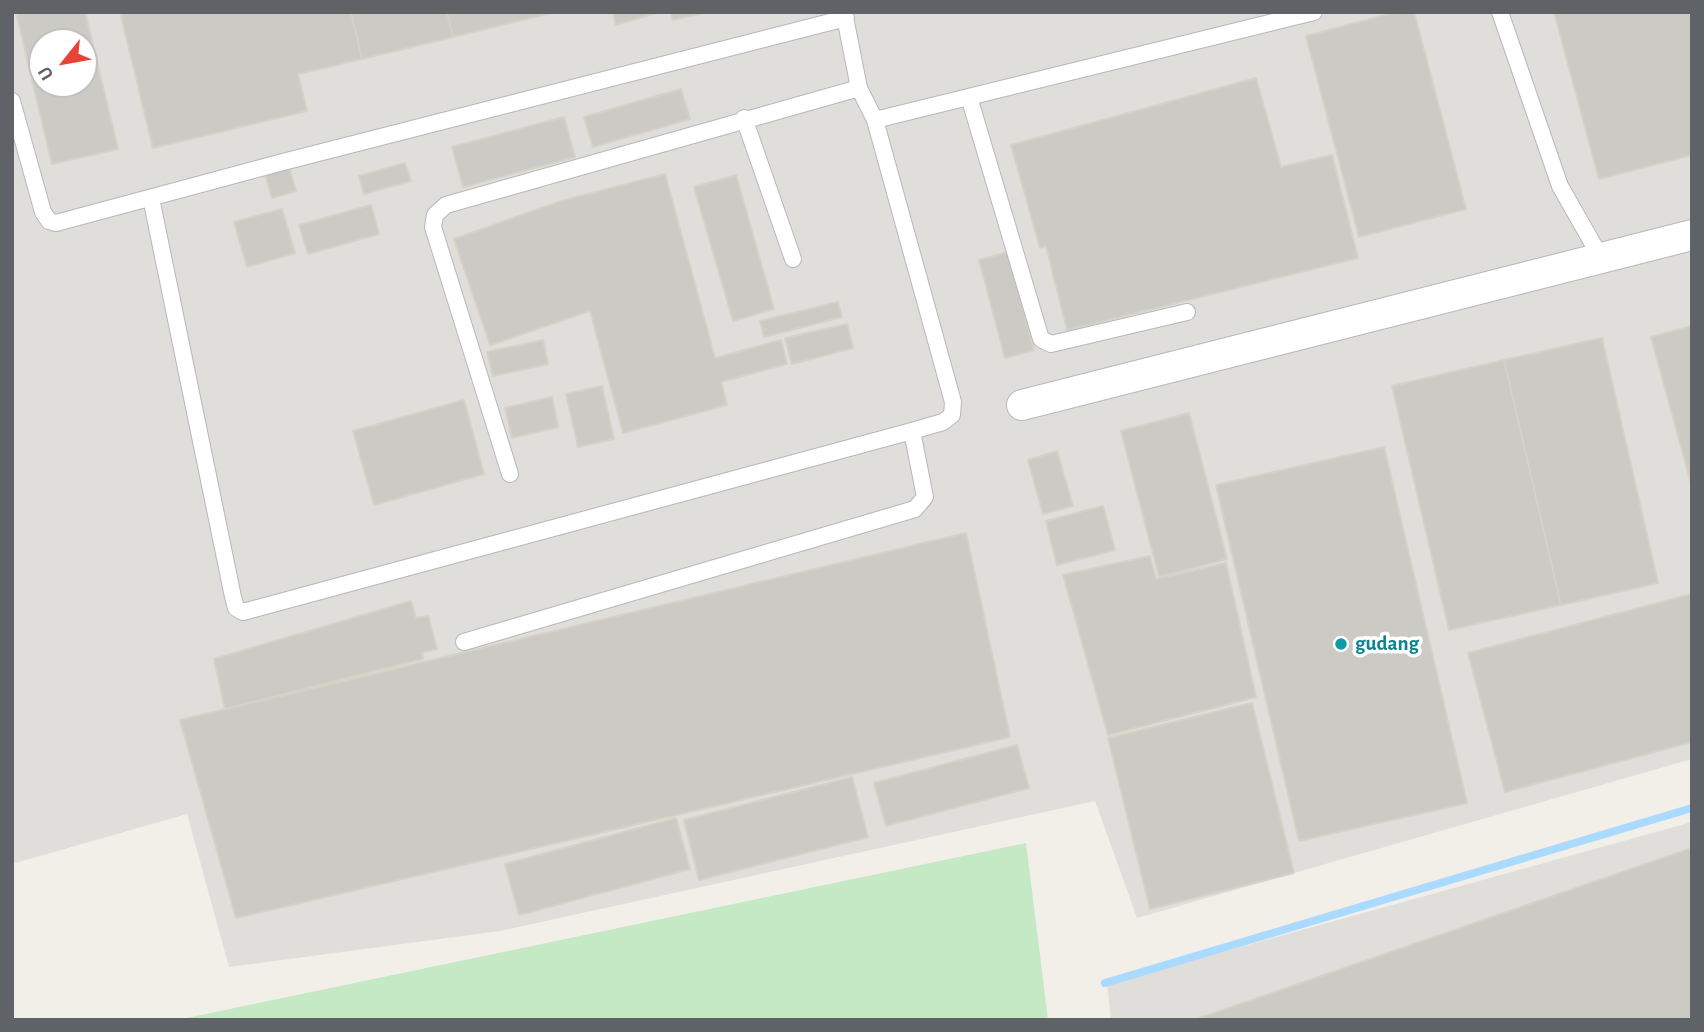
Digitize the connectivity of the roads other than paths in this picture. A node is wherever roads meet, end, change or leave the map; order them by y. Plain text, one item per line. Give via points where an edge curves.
1 (1314, 12) edge
2 (1500, 12) edge
3 (845, 15) edge
4 (859, 88) junction
5 (969, 97) junction
6 (12, 101) edge
7 (744, 118) junction
8 (875, 120) junction
9 (151, 198) junction
10 (1692, 235) edge
11 (1601, 258) junction
12 (793, 259) dead end
13 (1187, 312) dead end
14 (1022, 405) dead end
15 (912, 431) junction
16 (510, 474) dead end
17 (464, 642) dead end

1 - 5 lane
2 - 11 lane via 1560,187
3 - 4 lane
3 - 9 lane
4 - 7 lane
4 - 8 lane
5 - 8 lane
5 - 13 lane via 1041,339 1051,344
6 - 9 lane via 49,222
7 - 12 lane
7 - 16 lane via 446,205 435,215 433,227
8 - 15 lane via 953,402 952,415 943,422
9 - 15 lane via 233,597 236,608 243,612
10 - 11 street
11 - 14 street
15 - 17 lane via 925,497 915,509

